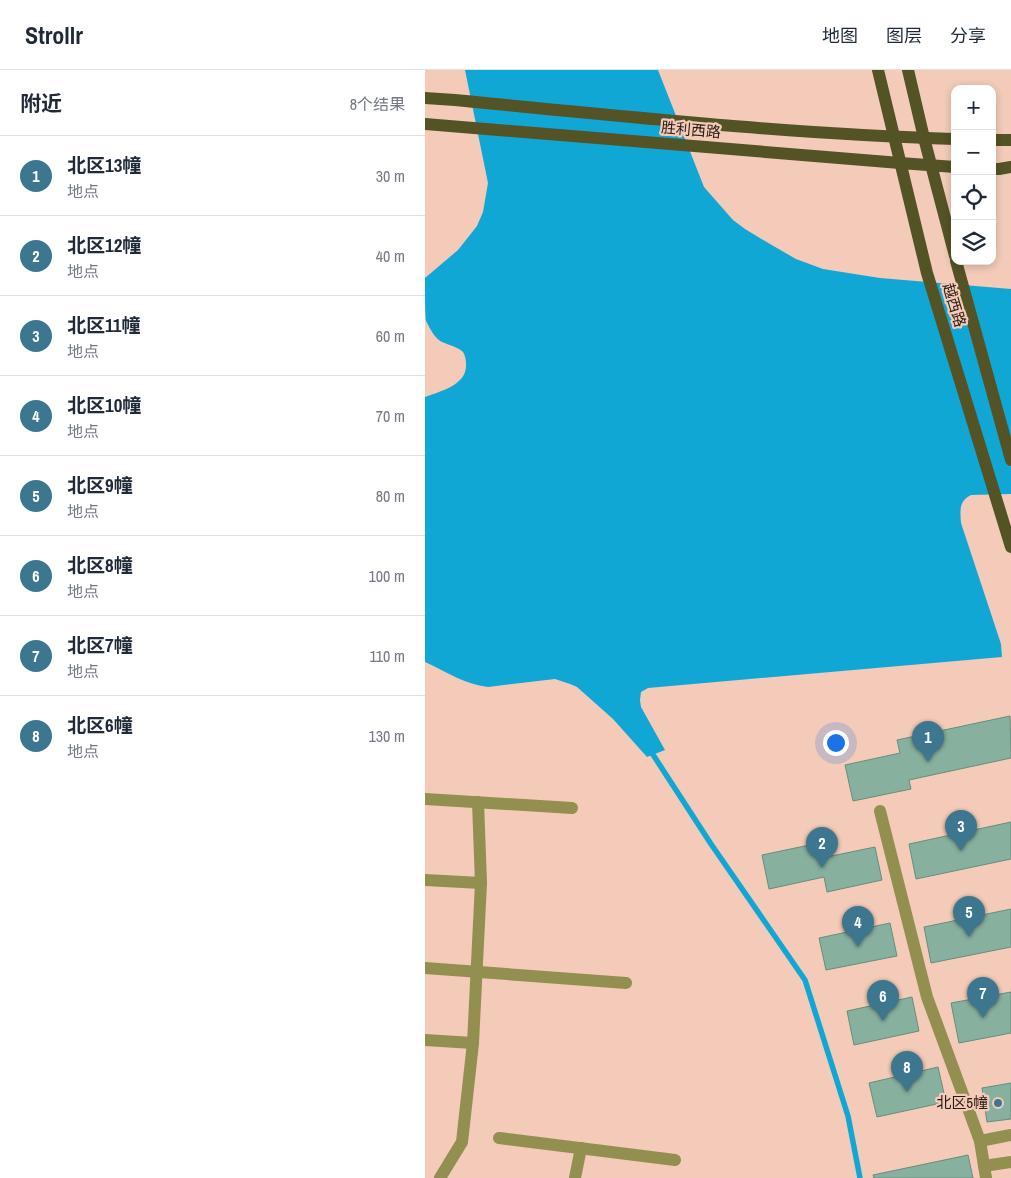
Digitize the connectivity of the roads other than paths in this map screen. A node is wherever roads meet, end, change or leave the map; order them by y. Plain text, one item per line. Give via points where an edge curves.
1 (878, 70) edge
2 (908, 70) edge
3 (425, 98) edge
4 (425, 124) edge
5 (893, 137) junction
6 (924, 138) junction
7 (951, 139) edge
8 (996, 140) edge
9 (1011, 140) edge
10 (900, 163) junction
11 (931, 165) junction
12 (951, 166) edge
13 (1011, 167) edge
14 (996, 169) edge
15 (951, 241) edge
16 (957, 265) edge
17 (1011, 460) edge
18 (1011, 547) edge
19 (425, 799) edge
20 (477, 802) junction
21 (572, 808) dead end
22 (880, 811) dead end
23 (425, 880) edge
24 (481, 883) junction
25 (425, 968) edge
26 (476, 971) junction
27 (626, 983) dead end
28 (425, 1040) edge
29 (473, 1043) junction
30 (1011, 1135) edge
31 (499, 1138) dead end
32 (980, 1141) junction
33 (581, 1148) junction
34 (675, 1160) dead end
35 (1011, 1162) edge
36 (985, 1172) edge
37 (440, 1178) edge
38 (575, 1178) edge

1 - 5 main road, 越西路
2 - 6 main road
3 - 5 main road, 胜利西路 via 705,124
4 - 10 main road, 胜利西路
5 - 6 main road, 胜利西路
5 - 10 main road, 越西路
6 - 7 main road, 胜利西路
6 - 11 main road
8 - 9 main road
10 - 11 main road, 胜利西路
10 - 18 main road, 越西路 via 927,273
11 - 12 main road, 胜利西路
11 - 15 main road
13 - 14 main road
16 - 17 main road, 越西路
19 - 20 street
20 - 21 street
20 - 24 street
22 - 32 street via 927,997
23 - 24 street
24 - 26 street
25 - 26 street
26 - 27 street
26 - 29 street
28 - 29 street
29 - 37 street via 461,1142
30 - 32 street
31 - 33 street
32 - 36 street
33 - 34 street
33 - 38 street
35 - 36 street

